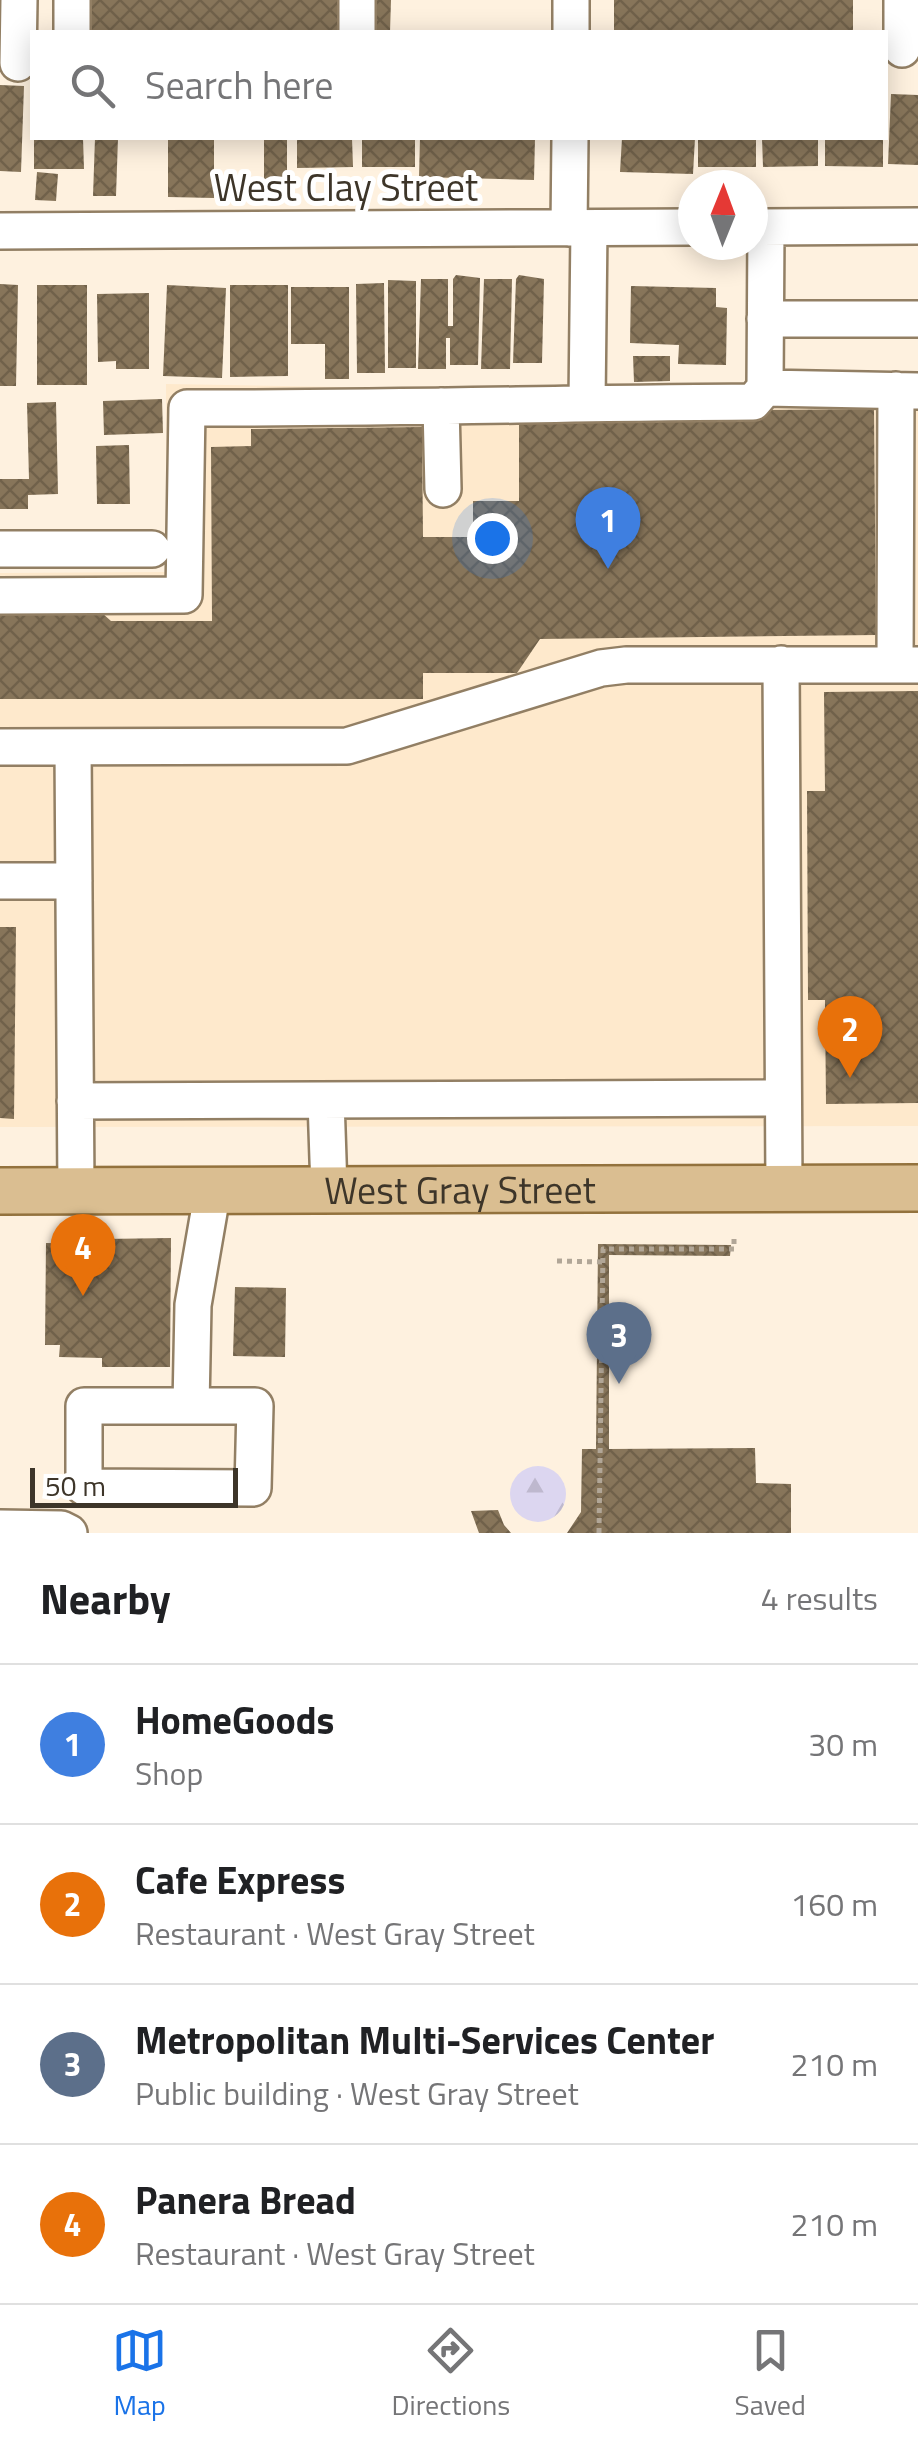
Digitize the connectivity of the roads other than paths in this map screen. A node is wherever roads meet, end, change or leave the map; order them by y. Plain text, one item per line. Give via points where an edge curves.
1 (18, 0) edge
2 (72, 0) edge
3 (357, 0) edge
4 (571, 0) edge
5 (902, 0) edge
6 (72, 30) edge
7 (357, 30) edge
8 (571, 30) edge
9 (902, 50) dead end
10 (18, 64) dead end
11 (570, 140) edge
12 (918, 226) edge
13 (678, 227) edge
14 (768, 227) edge
15 (579, 228) junction
16 (0, 231) edge
17 (762, 260) edge
18 (765, 319) junction
19 (918, 319) edge
20 (765, 388) junction
21 (907, 390) edge
22 (587, 403) junction
23 (440, 406) junction
24 (444, 489) dead end
25 (0, 549) edge
26 (152, 549) dead end
27 (0, 596) edge
28 (781, 664) junction
29 (906, 664) edge
30 (0, 746) edge
31 (73, 746) junction
32 (0, 880) edge
33 (74, 880) junction
34 (783, 1098) junction
35 (326, 1100) junction
36 (75, 1101) junction
37 (784, 1188) junction
38 (918, 1188) edge
39 (329, 1189) junction
40 (213, 1190) junction
41 (0, 1191) edge
42 (76, 1191) junction
43 (191, 1406) junction
44 (84, 1487) junction
45 (1, 1528) edge
46 (65, 1531) edge

1 - 10 street
2 - 6 street
3 - 7 street
4 - 8 street
5 - 9 street
11 - 15 street
12 - 14 street
13 - 15 street, West Clay Street
15 - 16 street, West Clay Street
15 - 22 street
17 - 18 street
18 - 19 street
18 - 20 street
20 - 21 street
20 - 22 street via 753,402
21 - 29 street
22 - 23 street
23 - 24 street
23 - 27 street via 187,408 184,595
25 - 26 street
28 - 29 street
28 - 31 street via 601,668 346,746
28 - 34 street
30 - 31 street
31 - 33 street
32 - 33 street
33 - 36 street
34 - 35 street
34 - 37 street
35 - 36 street
35 - 39 street
36 - 42 street
37 - 38 main road, West Gray Street
37 - 39 main road, West Gray Street
39 - 40 main road, West Gray Street
40 - 42 main road, West Gray Street
40 - 43 street via 194,1305
41 - 42 main road, West Gray Street
43 - 44 street via 84,1406
43 - 44 street via 254,1406 253,1488
44 - 46 street via 84,1509
45 - 46 street

